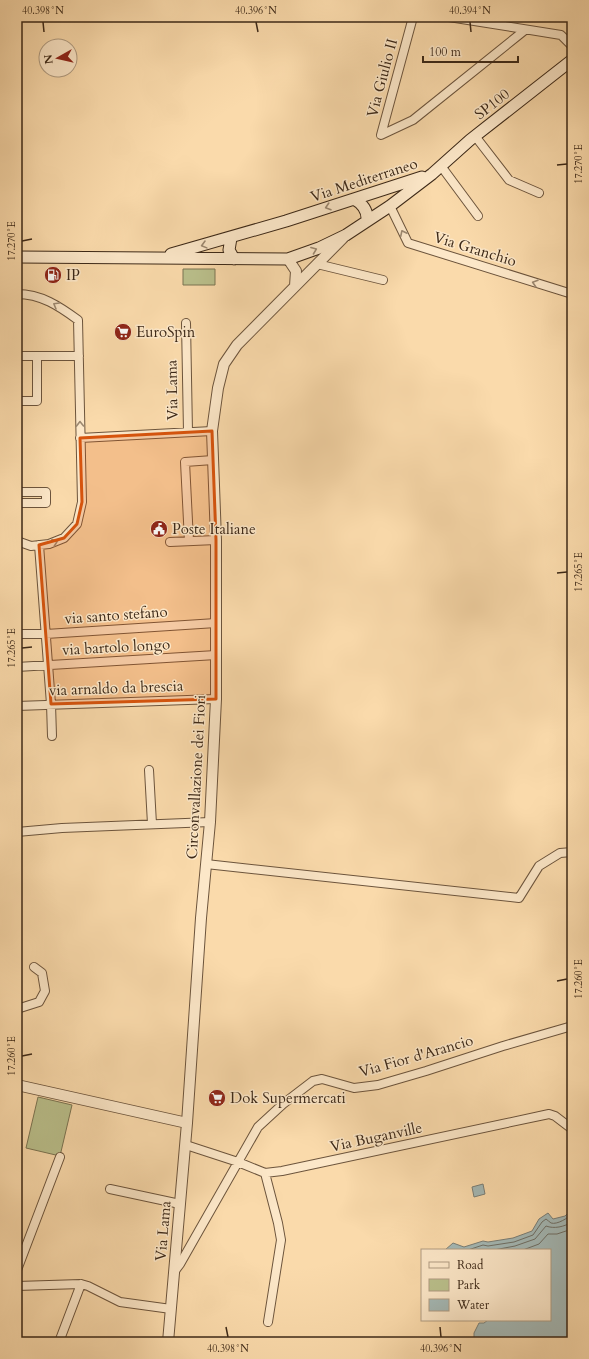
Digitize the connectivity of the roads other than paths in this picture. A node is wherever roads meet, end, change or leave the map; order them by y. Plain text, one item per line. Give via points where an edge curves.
1 (413, 17) edge
2 (449, 17) edge
3 (525, 30) junction
4 (572, 46) edge
5 (572, 60) edge
6 (475, 136) junction
7 (441, 166) junction
8 (432, 174) junction
9 (380, 190) junction
10 (539, 193) dead end
11 (354, 199) junction
12 (390, 206) junction
13 (478, 216) dead end
14 (367, 221) junction
15 (346, 235) junction
16 (231, 238) junction
17 (17, 257) edge
18 (158, 258) junction
19 (234, 259) junction
20 (288, 259) junction
21 (317, 264) junction
22 (383, 280) dead end
23 (295, 286) junction
24 (17, 294) edge
25 (572, 294) edge
26 (186, 323) dead end
27 (17, 356) edge
28 (38, 356) junction
29 (79, 356) junction
30 (17, 401) edge
31 (212, 431) junction
32 (188, 432) junction
33 (80, 438) junction
34 (213, 460) junction
35 (17, 492) edge
36 (17, 503) edge
37 (216, 540) junction
38 (17, 541) edge
39 (189, 541) junction
40 (170, 542) dead end
41 (39, 545) junction
42 (216, 623) junction
43 (17, 634) edge
44 (46, 634) junction
45 (216, 655) junction
46 (48, 666) junction
47 (17, 667) edge
48 (216, 699) junction
49 (51, 704) junction
50 (17, 706) edge
51 (52, 736) dead end
52 (149, 770) dead end
53 (210, 822) junction
54 (152, 824) junction
55 (17, 832) edge
56 (572, 852) edge
57 (206, 864) junction
58 (34, 967) dead end
59 (17, 1010) edge
60 (572, 1026) edge
61 (17, 1085) edge
62 (187, 1123) junction
63 (572, 1129) edge
64 (186, 1145) junction
65 (60, 1157) dead end
66 (238, 1162) junction
67 (265, 1173) junction
68 (110, 1189) dead end
69 (180, 1204) junction
70 (17, 1270) edge
71 (174, 1272) junction
72 (81, 1284) junction
73 (17, 1286) edge
74 (171, 1308) junction
75 (268, 1322) dead end
76 (59, 1342) edge
77 (168, 1342) edge

1 - 3 street, Via Giulio II via 381,135 413,120
2 - 3 street
3 - 4 street via 561,35
5 - 6 main road, SP100 / SP100
6 - 7 main road, SP100 / SP100
6 - 10 street via 509,180
7 - 8 main road, SP100 / SP100
7 - 13 street
8 - 9 main road, Via Mediterraneo
8 - 12 main road, Via Mediterraneo
9 - 11 main road, Via Mediterraneo
9 - 12 main road via 388,197
11 - 14 main road via 366,210
11 -> 16 main road, Via Mediterraneo
12 - 14 main road, Via Mediterraneo
25 -> 12 street, Via Granchio via 408,243
14 - 15 main road, Via Mediterraneo
20 -> 15 main road, Via Mediterraneo
15 - 21 street, Circonvallazione dei Fiori
16 -> 18 main road, Via Mediterraneo
16 - 19 main road via 230,250
17 - 18 main road
18 - 19 main road, Via Mediterraneo
19 - 20 main road, Via Mediterraneo
20 - 23 street via 296,271
21 - 22 street
21 - 23 street, Circonvallazione dei Fiori
23 - 31 street, Circonvallazione dei Fiori via 237,345 224,364
29 -> 24 street via 78,320 42,298
26 - 32 street, Via Lama
27 - 28 street
28 - 29 street
28 - 30 street via 37,401
33 -> 29 street
31 - 32 street
31 - 34 street, Circonvallazione dei Fiori
32 - 33 street
41 -> 33 street via 64,538 77,524 82,502
34 - 37 street, Circonvallazione dei Fiori
34 - 39 street via 185,462
35 - 36 street via 46,492 46,503
37 - 39 street
37 - 42 street, Circonvallazione dei Fiori
38 - 41 street via 31,546
39 - 40 street
41 - 44 street
42 - 44 street, via santo stefano
42 - 45 street, Circonvallazione dei Fiori
43 - 44 street, via santo stefano
44 - 46 street
45 - 46 street, via bartolo longo
45 - 48 street, Circonvallazione dei Fiori
46 - 47 street, via bartolo longo
46 - 49 street
48 - 49 street, via arnaldo da brescia
48 - 53 street, Circonvallazione dei Fiori
49 - 50 street, via arnaldo da brescia
49 - 51 street
52 - 54 street
53 - 54 street
53 - 57 street, Circonvallazione dei Fiori
54 - 55 street
56 - 57 street via 560,853 539,866 519,898
57 - 62 street, Circonvallazione dei Fiori
58 - 59 street via 42,973 45,991 39,1002
60 - 66 street, Via Fior d'Arancio via 378,1084 354,1088 322,1079 313,1081 262,1122
61 - 62 street
62 - 64 street, Via Lama
63 - 67 street, Via Buganville via 549,1114
64 - 66 street
64 - 69 street, Via Lama
65 - 70 street
66 - 67 street
66 - 71 street, Via Fior d'Arancio
67 - 75 street via 282,1240
68 - 69 street
69 - 71 street, Via Lama
71 - 74 street, Via Lama
72 - 73 street
72 - 74 street via 120,1302
72 - 76 street
74 - 77 street, Via Lama

